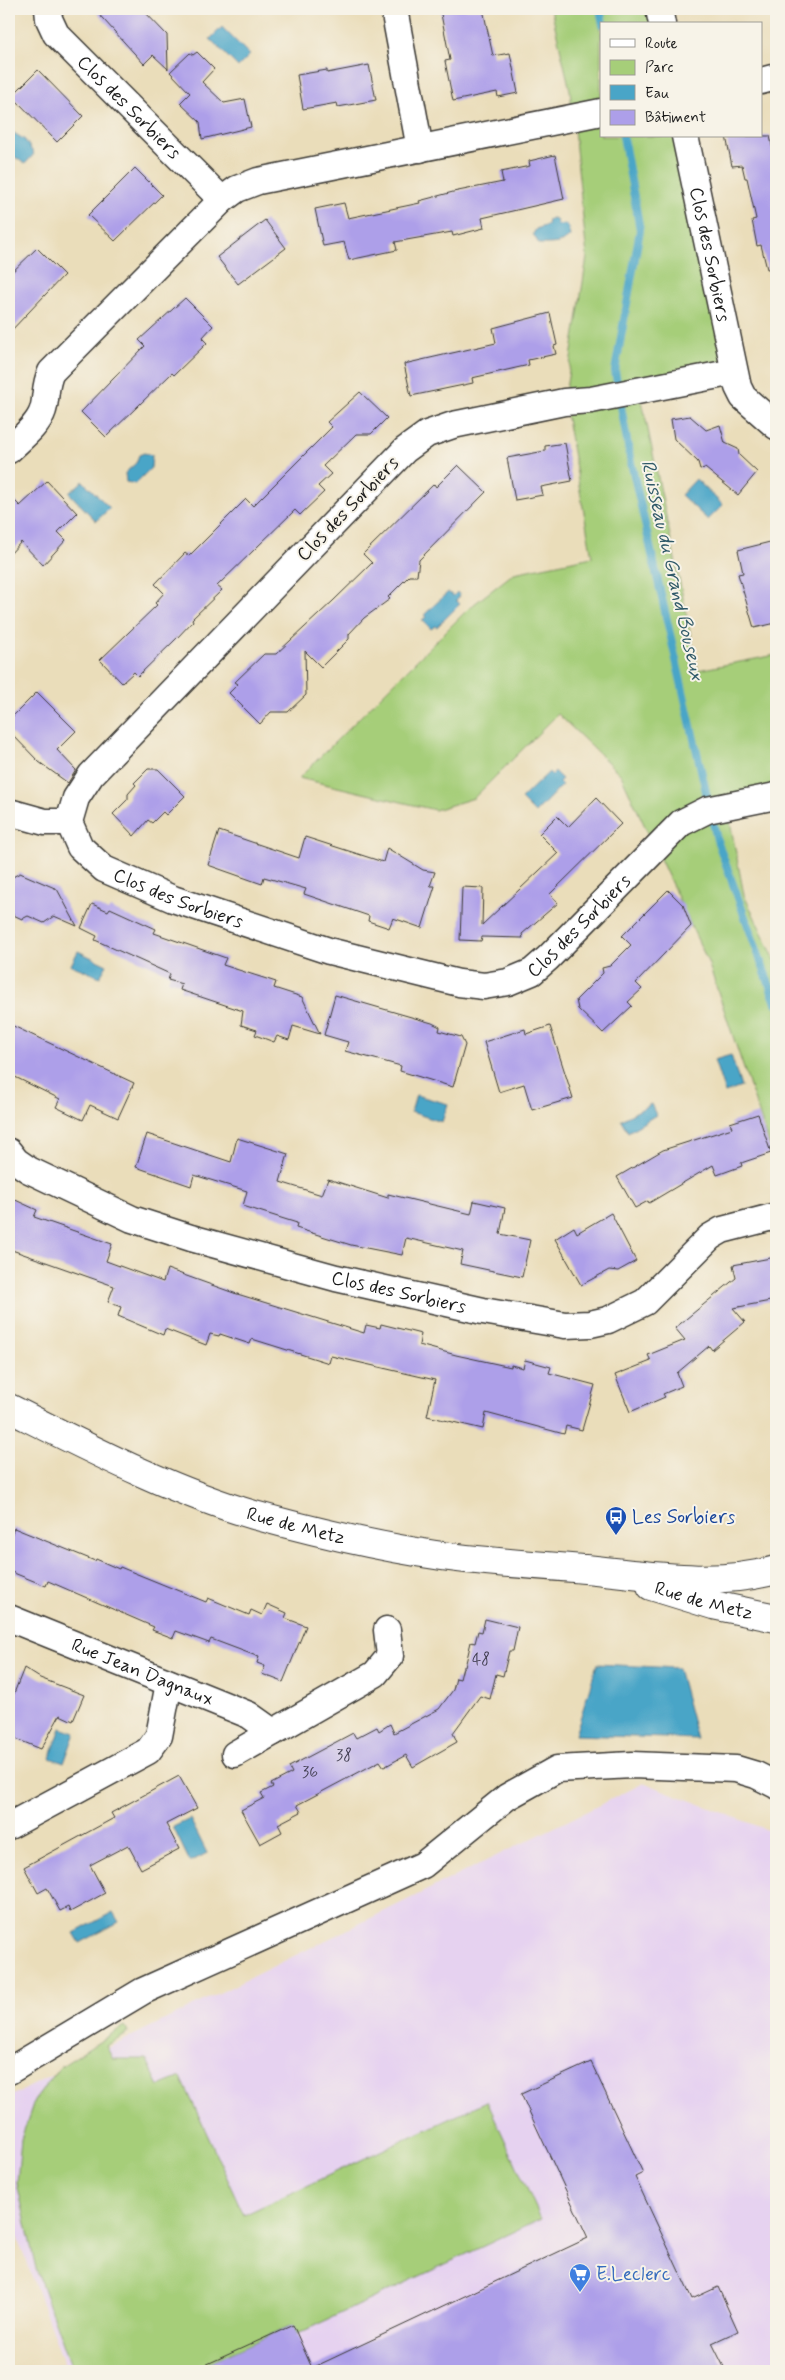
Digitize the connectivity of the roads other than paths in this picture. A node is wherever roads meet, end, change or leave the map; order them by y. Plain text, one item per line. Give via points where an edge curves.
1 (48, 9) edge
2 (394, 9) edge
3 (659, 9) edge
4 (662, 22) edge
5 (776, 77) edge
6 (762, 81) edge
7 (600, 112) edge
8 (685, 138) edge
9 (420, 149) junction
10 (222, 200) junction
11 (734, 372) junction
12 (776, 426) edge
13 (9, 450) edge
14 (776, 796) edge
15 (9, 812) edge
16 (69, 822) junction
17 (9, 1152) edge
18 (776, 1216) edge
19 (9, 1408) edge
20 (776, 1570) edge
21 (604, 1571) junction
22 (9, 1618) edge
23 (776, 1618) edge
24 (387, 1630) dead end
25 (169, 1683) junction
26 (273, 1732) junction
27 (235, 1754) dead end
28 (776, 1785) edge
29 (9, 1826) edge
30 (9, 2071) edge

1 - 10 street, Clos des Sorbiers via 56,34
2 - 9 street
3 - 4 street
5 - 6 street
7 - 9 street
8 - 11 street, Clos des Sorbiers
9 - 10 street via 258,181 237,189
10 - 13 street via 51,372 45,384 43,410 37,421
11 - 12 street, Clos des Sorbiers via 743,397
11 - 16 street, Clos des Sorbiers via 602,398 564,402 453,425 427,434 405,450 91,775 76,798
14 - 16 street, Clos des Sorbiers via 724,806 681,823 532,972 508,982 484,986 459,983 329,951 173,899 104,869 80,847
15 - 16 street via 45,822
17 - 18 street, Clos des Sorbiers via 29,1170 132,1220 336,1278 483,1311 565,1325 590,1324 629,1312 645,1302 710,1236
19 - 21 main road, Rue de Metz via 100,1454 252,1514 415,1551
20 - 21 main road, Rue de Metz via 752,1577 704,1579
21 - 23 main road, Rue de Metz via 713,1605
22 - 25 street, Rue Jean Dagnaux
24 - 26 street via 390,1656 375,1674
25 - 26 street, Rue Jean Dagnaux via 249,1715
25 - 29 street via 159,1736 148,1751
26 - 27 street
28 - 30 street via 736,1770 632,1764 557,1769 507,1797 423,1865 143,1991

